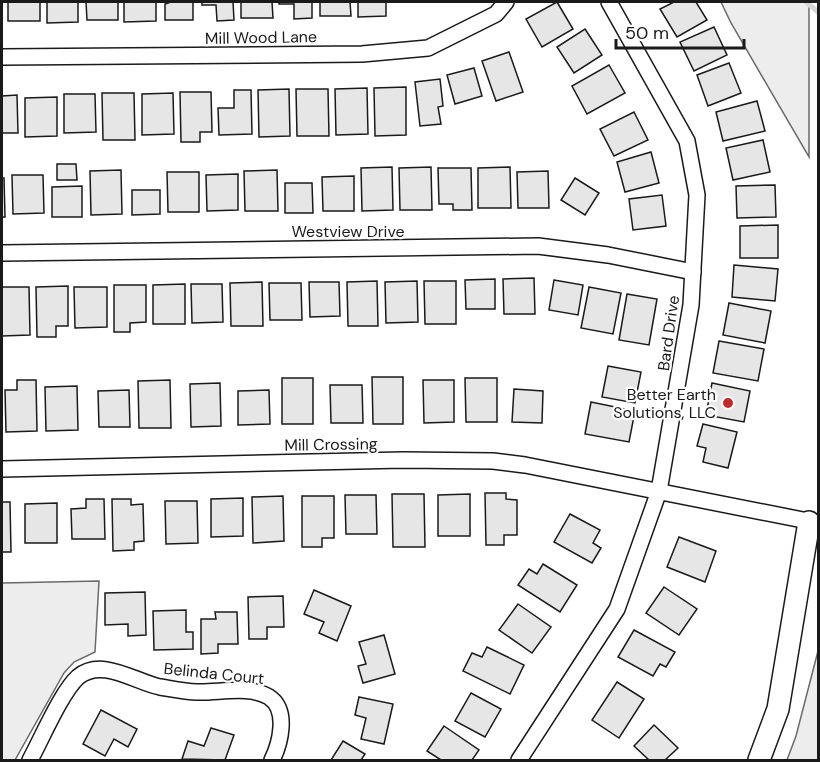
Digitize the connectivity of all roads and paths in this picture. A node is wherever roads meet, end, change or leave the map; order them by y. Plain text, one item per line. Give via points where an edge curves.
1 (506, 2) edge
2 (609, 2) edge
3 (2, 57) edge
4 (2, 253) edge
5 (693, 272) junction
6 (2, 468) edge
7 (658, 491) junction
8 (814, 523) edge
9 (30, 760) edge
10 (272, 760) edge
11 (519, 760) edge
12 (759, 760) edge

1 - 3 street, Mill Wood Lane via 496,14 428,48 362,54
2 - 5 street, Bard Drive via 687,141 698,195
4 - 5 street, Westview Drive via 538,246
5 - 7 street, Bard Drive via 691,305
6 - 7 street, Mill Crossing via 493,461
7 - 8 street, Mill Crossing
7 - 11 street, Bard Drive via 617,609
8 - 12 street via 778,709
9 - 10 street, Belinda Court via 69,688 95,669 129,675 158,687 269,697 276,706 282,730

